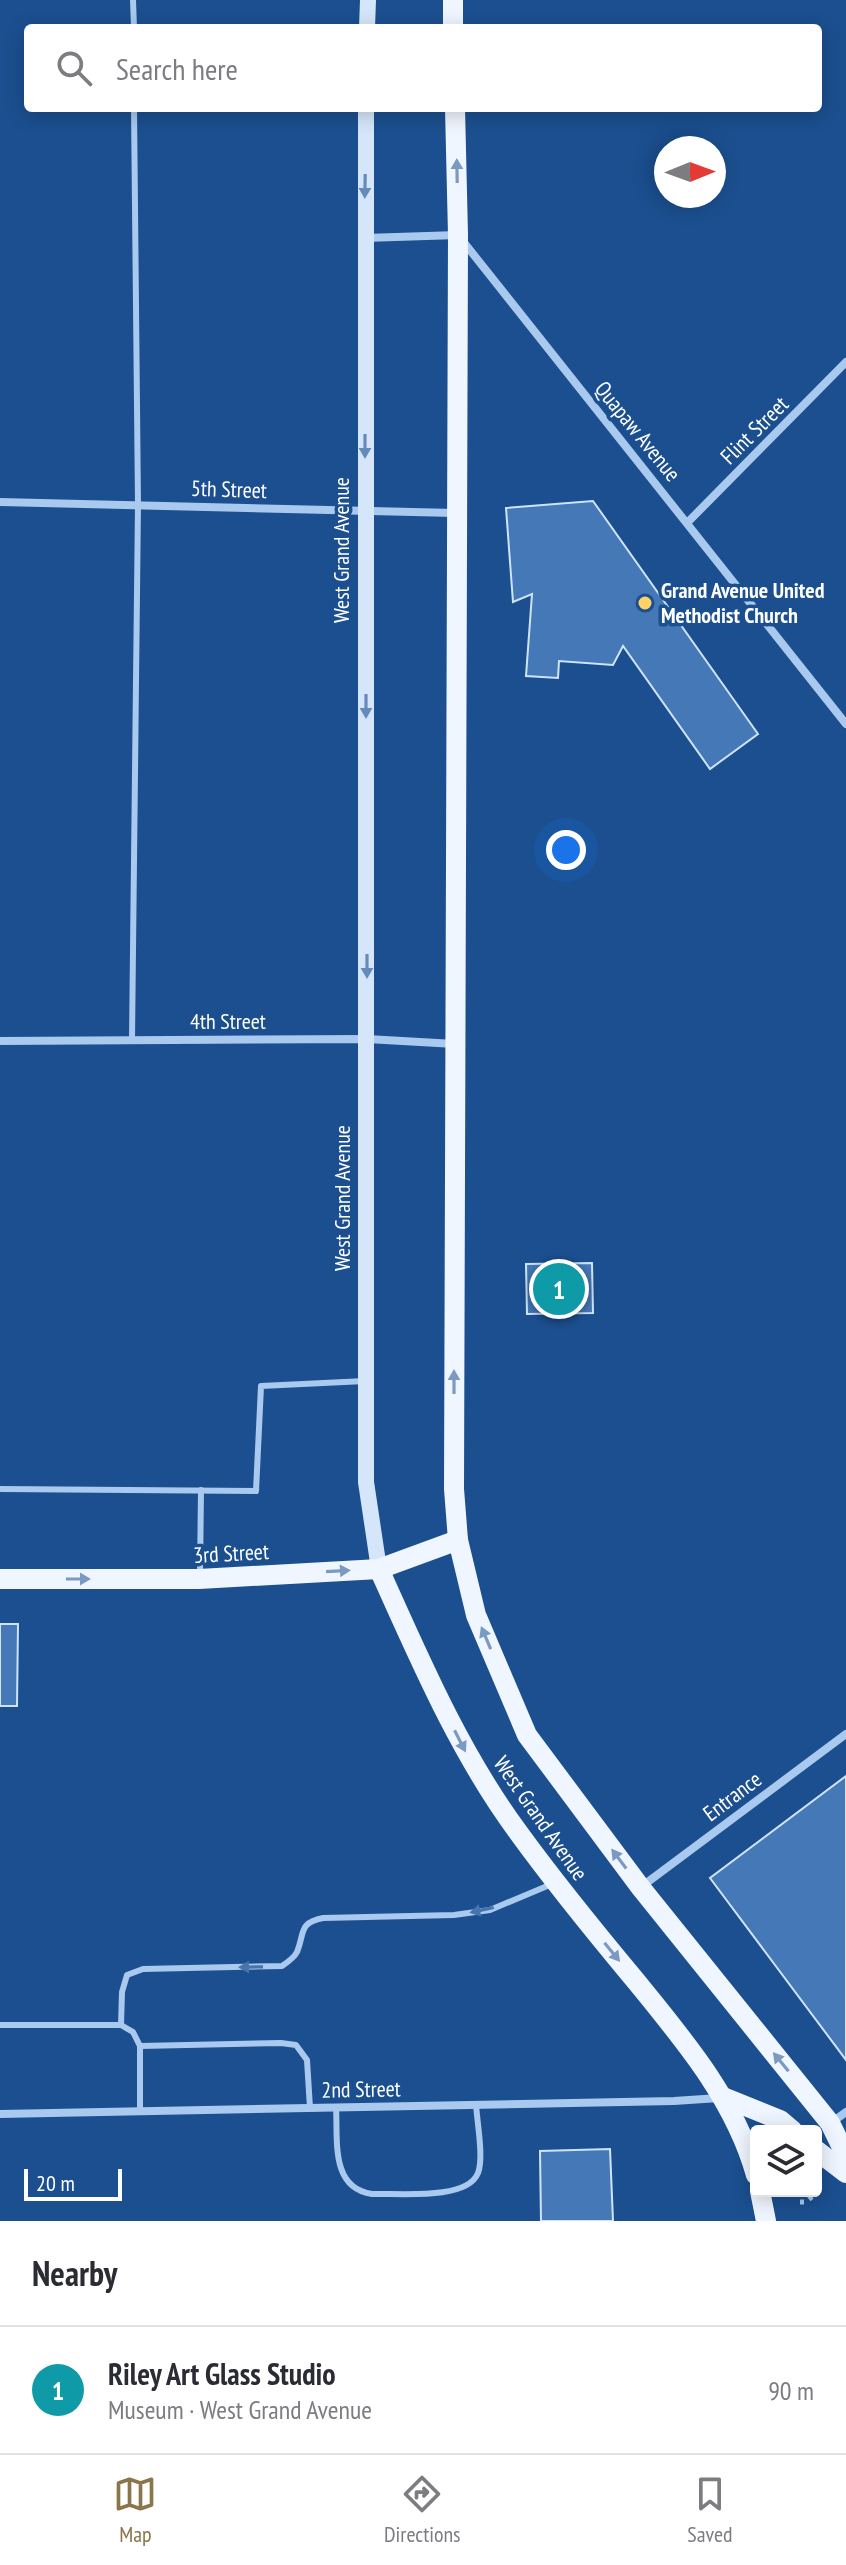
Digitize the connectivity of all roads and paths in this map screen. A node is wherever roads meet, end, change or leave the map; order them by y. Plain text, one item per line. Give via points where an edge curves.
1 (133, 0) edge
2 (368, 0) edge
3 (453, 0) edge
4 (134, 24) edge
5 (367, 24) edge
6 (453, 24) edge
7 (134, 112) edge
8 (366, 112) edge
9 (455, 112) edge
10 (458, 235) junction
11 (365, 238) junction
12 (846, 362) edge
13 (0, 502) edge
14 (138, 504) junction
15 (365, 512) junction
16 (456, 513) junction
17 (688, 522) junction
18 (846, 724) edge
19 (367, 1039) junction
20 (132, 1040) junction
21 (0, 1041) edge
22 (456, 1044) junction
23 (365, 1381) junction
24 (0, 1489) edge
25 (201, 1490) junction
26 (458, 1540) junction
27 (379, 1569) junction
28 (0, 1579) edge
29 (199, 1579) junction
30 (846, 1734) edge
31 (555, 1883) junction
32 (641, 1888) junction
33 (0, 2025) edge
34 (121, 2025) junction
35 (140, 2046) junction
36 (723, 2097) junction
37 (476, 2104) junction
38 (336, 2107) junction
39 (310, 2108) junction
40 (140, 2112) junction
41 (0, 2114) edge
42 (838, 2117) edge
43 (786, 2125) edge
44 (822, 2155) edge
45 (846, 2156) edge
46 (750, 2161) edge
47 (846, 2173) edge
48 (761, 2197) edge
49 (812, 2197) edge
50 (800, 2202) dead end
51 (766, 2221) edge

1 - 4 lane
2 - 5 street
3 - 6 main road
7 - 14 lane
8 -> 11 street, West Grand Avenue
10 -> 9 main road, West Grand Avenue
10 - 11 street
10 - 16 main road, West Grand Avenue
10 - 17 street, Quapaw Avenue
11 -> 15 street, West Grand Avenue
12 - 17 street, Flint Street
13 - 14 street, 5th Street
14 - 15 street, 5th Street
14 - 20 lane
15 - 16 street, 5th Street
15 -> 19 street, West Grand Avenue
16 - 22 main road, West Grand Avenue
17 - 18 street, Quapaw Avenue
19 - 20 street, 4th Street
19 - 22 street, 4th Street
19 - 23 street, West Grand Avenue
20 - 21 street, 4th Street
26 -> 22 main road, West Grand Avenue
23 - 25 lane via 261,1386 256,1491
23 - 27 street, West Grand Avenue via 366,1482
24 - 25 lane
25 - 29 lane
26 - 27 main road, 3rd Street
32 -> 26 main road, West Grand Avenue via 527,1735 476,1615
29 -> 27 main road, 3rd Street
27 -> 31 main road, West Grand Avenue via 464,1749
28 -> 29 main road, 3rd Street
30 - 32 street, Entrance
31 -> 34 lane via 490,1910 311,1920 302,1929 296,1955 282,1966 143,1969 127,1975
31 -> 36 main road, West Grand Avenue via 686,2043
42 -> 32 main road, West Grand Avenue
33 - 34 lane
34 - 35 lane via 133,2032
35 - 39 lane via 296,2045 307,2060
35 - 40 lane
36 - 37 street, 2nd Street
36 - 43 main road
36 - 46 main road, West Grand Avenue
37 - 38 street, 2nd Street
37 - 38 lane via 479,2171 460,2190 439,2193 372,2194 349,2186 340,2170
38 - 39 street, 2nd Street
39 - 40 street, 2nd Street
40 - 41 street, 2nd Street
42 - 45 main road, West Grand Avenue
44 - 47 main road
48 - 51 main road
49 - 50 path

